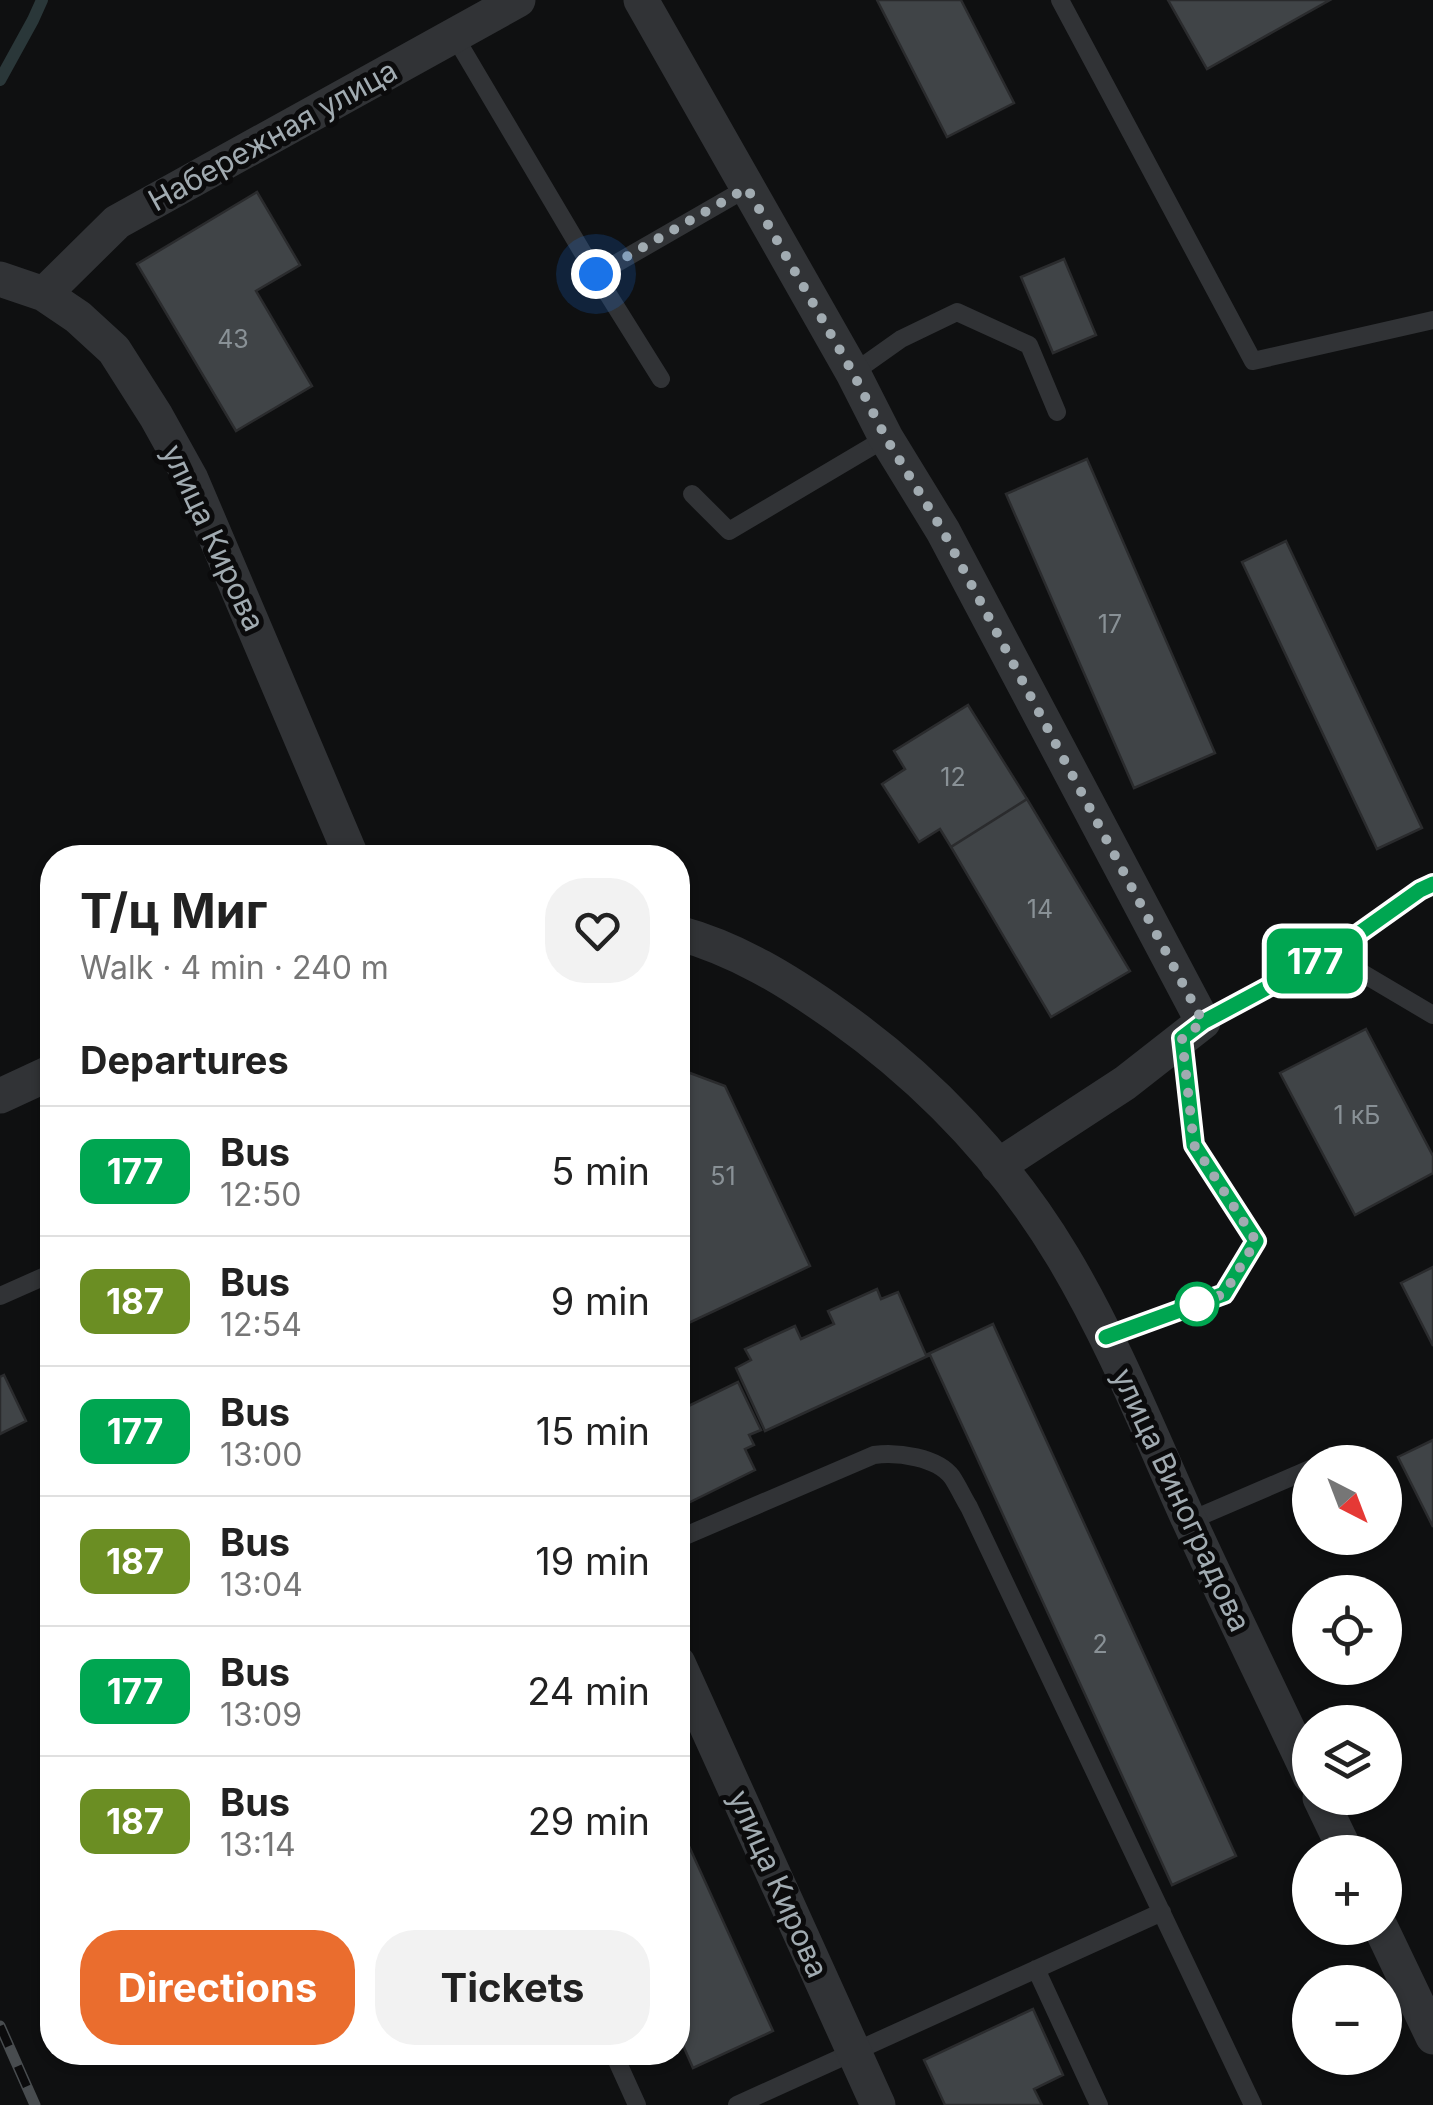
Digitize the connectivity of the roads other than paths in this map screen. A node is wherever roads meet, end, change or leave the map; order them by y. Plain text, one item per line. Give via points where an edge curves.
1 (518, 0) edge
2 (640, 0) edge
3 (1060, 0) edge
4 (455, 36) junction
5 (747, 188) junction
6 (596, 274) junction
7 (0, 280) edge
8 (44, 294) junction
9 (1433, 320) edge
10 (853, 373) junction
11 (661, 380) dead end
12 (1057, 412) dead end
13 (886, 438) junction
14 (692, 494) dead end
15 (346, 845) edge
16 (1433, 884) edge
17 (690, 936) edge
18 (1330, 954) junction
19 (1433, 1015) edge
20 (1193, 1030) junction
21 (40, 1078) edge
22 (0, 1096) edge
23 (998, 1166) junction
24 (40, 1278) edge
25 (0, 1296) edge
26 (1106, 1337) junction
27 (1292, 1477) edge
28 (1190, 1521) junction
29 (690, 1534) edge
30 (690, 1689) edge
31 (1292, 1738) edge
32 (1162, 1912) junction
33 (1390, 1945) edge
34 (1036, 1969) junction
35 (1433, 2037) edge
36 (855, 2053) junction
37 (619, 2065) edge
38 (638, 2105) edge
39 (737, 2105) edge
40 (878, 2105) edge
41 (1099, 2105) edge
42 (1253, 2105) edge

1 - 4 street, Набережная улица
2 - 5 street
3 - 9 lane via 1254,361
4 - 6 lane
4 - 8 street, Набережная улица via 117,222
5 - 6 lane
5 - 10 street
6 - 11 lane
7 - 8 street, улица Кирова
8 - 15 street, улица Кирова via 114,350 191,479
10 - 12 lane via 901,339 957,312 1029,345
10 - 13 street
13 - 14 lane via 729,531
13 - 20 street via 943,531
16 - 18 lane
17 - 23 street, улица Виноградова via 750,960 858,1030 973,1134
18 - 19 lane
18 - 20 lane
20 - 23 street via 1126,1083
20 - 26 lane via 1194,1145 1256,1241 1224,1294
21 - 22 street
23 - 26 street, улица Виноградова via 1063,1258
24 - 25 lane
26 - 28 street, улица Виноградова
27 - 28 lane
28 - 31 street, улица Виноградова
29 - 32 lane via 874,1454 920,1458 949,1473
30 - 36 street, улица Кирова
32 - 34 lane
32 - 42 lane
33 - 35 street
34 - 36 lane
34 - 41 lane
36 - 39 lane
36 - 40 street, улица Кирова
37 - 38 lane

